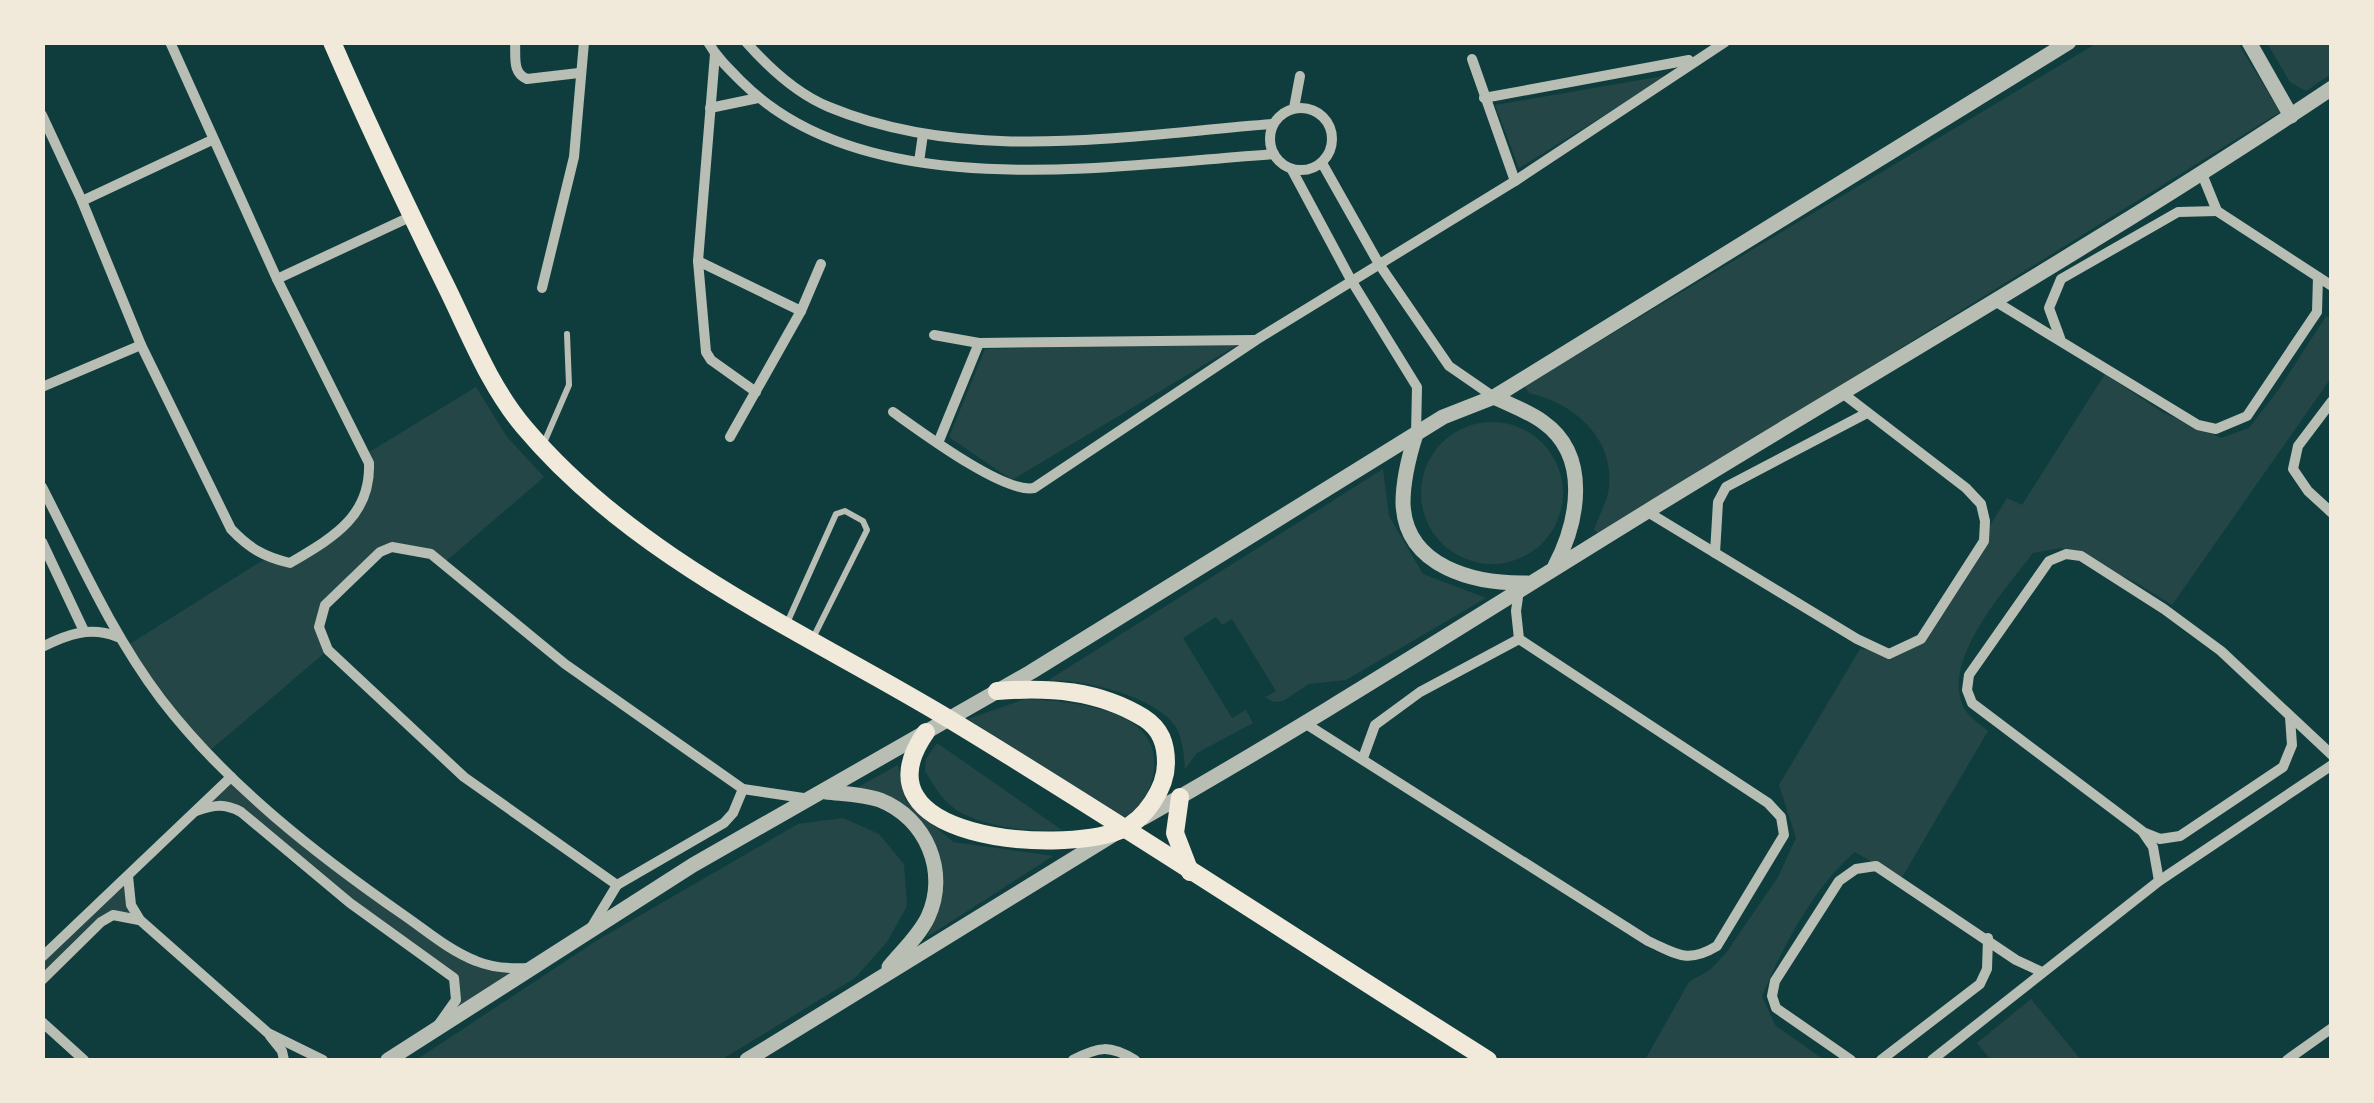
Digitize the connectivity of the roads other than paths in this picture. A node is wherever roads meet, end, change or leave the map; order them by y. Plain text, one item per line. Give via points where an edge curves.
1 (170, 42) edge
2 (332, 42) edge
3 (515, 42) edge
4 (584, 42) edge
5 (708, 42) edge
6 (746, 42) edge
7 (1725, 42) edge
8 (2069, 42) edge
9 (2249, 42) edge
10 (714, 54) junction
11 (1472, 59) dead end
12 (1696, 59) junction
13 (579, 72) junction
14 (1300, 76) dead end
15 (2332, 88) edge
16 (758, 98) junction
17 (1484, 98) junction
18 (710, 108) junction
19 (1294, 108) junction
20 (42, 115) edge
21 (2291, 116) junction
22 (1273, 124) junction
23 (922, 134) junction
24 (212, 140) junction
25 (1274, 154) junction
26 (918, 162) junction
27 (1322, 163) junction
28 (1292, 170) junction
29 (2202, 174) junction
30 (1514, 181) junction
31 (82, 201) junction
32 (2217, 212) junction
33 (412, 216) junction
34 (698, 261) junction
35 (821, 264) dead end
36 (1379, 264) junction
37 (2318, 278) junction
38 (277, 279) junction
39 (1351, 280) junction
40 (2332, 286) edge
41 (542, 288) dead end
42 (1993, 300) junction
43 (801, 311) junction
44 (567, 334) dead end
45 (934, 334) dead end
46 (1256, 340) junction
47 (2060, 340) junction
48 (979, 343) junction
49 (141, 345) junction
50 (42, 387) edge
51 (756, 392) junction
52 (1842, 392) junction
53 (1494, 397) junction
54 (2332, 401) edge
55 (893, 412) dead end
56 (1867, 412) junction
57 (1416, 434) junction
58 (730, 437) dead end
59 (938, 443) junction
60 (542, 446) junction
61 (42, 487) edge
62 (1646, 511) junction
63 (2332, 513) edge
64 (42, 542) edge
65 (1715, 553) junction
66 (1553, 570) junction
67 (1526, 586) junction
68 (786, 626) junction
69 (84, 631) junction
70 (119, 637) junction
71 (1518, 639) junction
72 (812, 641) junction
73 (42, 647) edge
74 (998, 692) junction
75 (2290, 716) junction
76 (948, 719) junction
77 (1302, 722) junction
78 (926, 732) junction
79 (2332, 755) edge
80 (1363, 758) junction
81 (2332, 766) edge
82 (230, 777) junction
83 (744, 789) junction
84 (819, 796) junction
85 (1180, 797) junction
86 (196, 810) junction
87 (1122, 830) junction
88 (2142, 831) junction
89 (1190, 872) junction
90 (128, 876) junction
91 (2159, 881) junction
92 (617, 884) junction
93 (140, 920) junction
94 (590, 931) junction
95 (1988, 938) junction
96 (42, 958) edge
97 (534, 967) junction
98 (2042, 972) junction
99 (42, 980) edge
100 (876, 981) junction
101 (42, 1022) edge
102 (2332, 1028) edge
103 (268, 1033) junction
104 (433, 1033) junction
105 (392, 1058) edge
106 (84, 1060) edge
107 (284, 1060) edge
108 (323, 1060) edge
109 (375, 1060) edge
110 (748, 1060) edge
111 (1073, 1060) edge
112 (1135, 1060) edge
113 (1488, 1060) edge
114 (1851, 1060) edge
115 (1881, 1060) edge
116 (1932, 1060) edge
117 (2287, 1060) edge

1 - 24 street
2 - 33 main road
3 - 13 street via 516,70 527,80
4 - 13 street
5 - 10 street
6 - 23 street via 767,66 830,107
7 - 12 street
8 - 53 street
9 - 21 street
10 - 16 street
10 - 18 street
11 - 17 street
12 - 17 street
12 - 30 street
13 - 41 street via 574,156
14 - 19 street
15 - 21 street
16 - 18 street
16 - 26 street via 796,125 856,149
17 - 30 street
18 - 34 street
19 - 22 street
19 - 27 street via 1311,108 1333,132
20 - 31 street
21 - 29 street
22 - 23 street via 1021,142
22 - 25 street
23 - 26 street
24 - 31 street
24 - 38 street
25 - 26 street via 1022,171
25 - 28 street
27 - 28 street
27 - 36 street
28 - 39 street
29 - 32 street
29 - 42 street
30 - 36 street
31 - 49 street
32 - 37 street
32 - 47 street via 2178,212 2061,279 2049,308
33 - 38 street
33 - 60 main road via 490,375
34 - 43 street
34 - 51 street via 706,352
35 - 43 street
36 - 39 street
36 - 53 street via 1449,366
37 - 40 street
37 - 47 street via 2317,312 2257,402 2247,416 2216,429 2198,425
38 - 49 street via 370,463 360,510 325,543 290,563 250,548 231,529
39 - 46 street
39 - 57 street via 1417,386
42 - 47 street
42 - 52 street
43 - 51 street
44 - 60 lane via 569,385
45 - 48 street
46 - 48 street
46 - 59 street via 1034,488 1015,488
48 - 59 street
49 - 50 street
51 - 58 street
52 - 56 street
52 - 62 street
53 - 57 street
53 - 66 street via 1545,423 1564,444 1576,475 1568,540
54 - 63 street via 2298,446 2293,469
55 - 59 street
56 - 65 street via 1726,486 1718,502
56 - 65 street via 1981,504 1984,541 1921,639 1888,654
57 - 67 street via 1403,508 1414,537 1434,561 1460,576
57 - 74 street
60 - 68 main road via 587,493 661,549
61 - 70 street
62 - 65 street
62 - 66 street
64 - 69 street
66 - 67 street
67 - 71 street via 1516,611
67 - 77 street
68 - 72 main road
68 - 72 lane via 836,514 863,521 867,530
69 - 70 street
69 - 73 street
70 - 82 street via 161,699
71 - 80 street via 1374,724
71 - 80 street via 1781,817 1784,836 1717,946 1686,958 1648,942
72 - 76 main road
74 - 76 street
74 - 87 main road via 1072,691 1114,702 1156,728 1166,748 1164,778 1157,796
75 - 79 street
75 - 88 street via 2292,745 2282,767 2180,836 2160,839
75 - 88 street via 2221,651 2148,598 2082,556 2049,561 1969,675 1972,703
76 - 78 street
76 - 87 main road
77 - 80 street
77 - 85 street
78 - 84 street
78 - 87 main road via 912,753 908,776 917,800 940,818 1034,842
81 - 91 street
82 - 86 street
82 - 97 street via 455,952 506,969
83 - 84 street
83 - 92 street via 724,823
83 - 92 street via 565,664 431,554 392,547 380,552 325,605 318,627 328,650 464,777
84 - 94 street via 692,865
84 - 100 street via 870,797 896,808 924,838 934,864 927,918
85 - 87 street
85 - 89 main road via 1175,833
86 - 90 street
86 - 104 street via 217,804 241,812 454,978 456,1000
87 - 89 main road
87 - 100 street
88 - 91 street via 2153,847
89 - 113 main road
90 - 93 street
90 - 96 street
91 - 98 street
92 - 94 street
93 - 99 street via 114,915 100,922
93 - 103 street
94 - 97 street
95 - 98 street
95 - 114 street via 1876,866 1839,881 1772,996 1776,1008
95 - 115 street via 1980,984
97 - 104 street
98 - 116 street
100 - 110 street
101 - 106 street
102 - 117 street
103 - 107 street
103 - 108 street
104 - 105 street
105 - 109 street
111 - 112 street via 1106,1047

